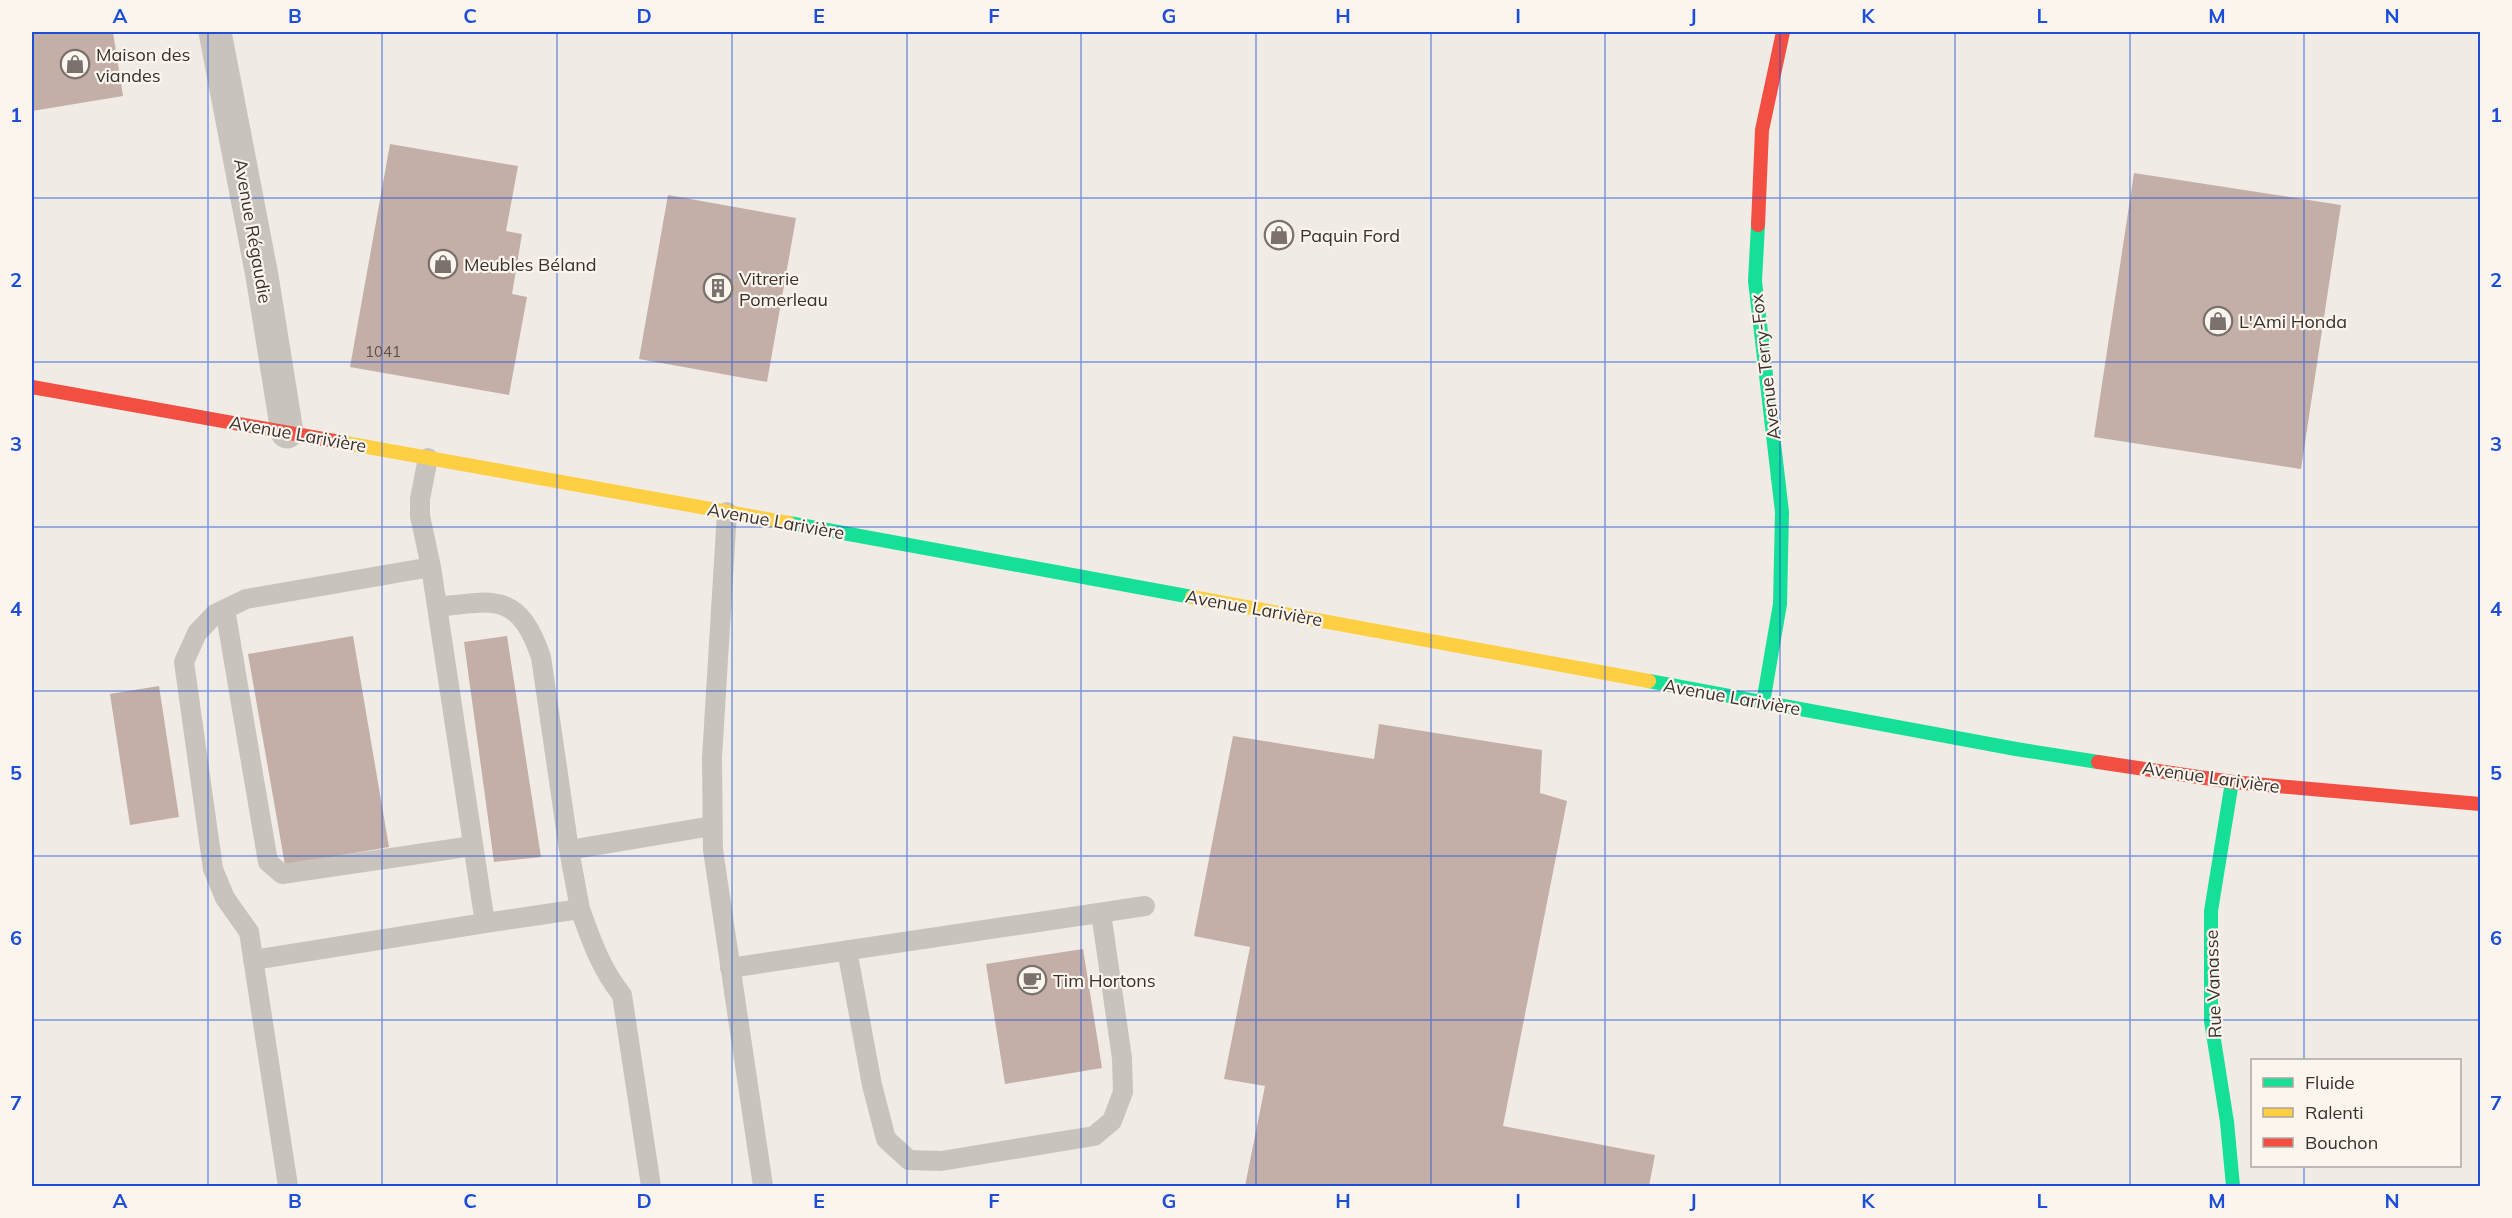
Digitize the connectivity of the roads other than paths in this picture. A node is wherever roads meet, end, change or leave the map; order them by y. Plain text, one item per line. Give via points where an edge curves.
1 (214, 32) edge
2 (1783, 32) edge
3 (32, 387) edge
4 (287, 432) junction
5 (428, 458) junction
6 (728, 512) junction
7 (431, 567) junction
8 (437, 608) junction
9 (225, 609) junction
10 (1764, 703) junction
11 (2232, 782) junction
12 (2481, 804) edge
13 (712, 826) junction
14 (473, 846) junction
15 (569, 850) junction
16 (1145, 906) dead end
17 (580, 909) junction
18 (1101, 913) junction
19 (485, 923) junction
20 (847, 950) junction
21 (253, 960) junction
22 (730, 968) junction
23 (288, 1186) edge
24 (651, 1186) edge
25 (763, 1186) edge
26 (2233, 1186) edge

1 - 4 street, Avenue Régaudie via 262,276
2 - 10 main road, Avenue Terry-Fox via 1762,130 1755,281 1782,512 1780,604
3 - 4 main road, Avenue Larivière
4 - 5 main road, Avenue Larivière
5 - 6 main road, Avenue Larivière
5 - 7 lane via 420,516
6 - 10 main road, Avenue Larivière
6 - 13 lane via 712,758
7 - 8 lane
7 - 9 lane via 246,598
8 - 14 lane
8 - 15 lane via 501,604 520,614 534,636 541,657
9 - 14 lane via 268,862 282,874
9 - 21 lane via 197,633 184,662 213,869 225,898 249,932
10 - 11 main road, Avenue Larivière via 2016,749
11 - 12 main road, Avenue Larivière
11 - 26 main road, Rue Vanasse via 2211,922 2211,1021
13 - 15 lane
13 - 22 lane
14 - 19 lane
15 - 17 lane
16 - 18 lane
17 - 19 lane
17 - 24 lane via 594,949 622,995
18 - 20 lane
18 - 20 lane via 1122,1058 1123,1092 1112,1121 1094,1136 941,1161 909,1160 886,1139
19 - 21 lane
20 - 22 lane
21 - 23 lane
22 - 25 lane

